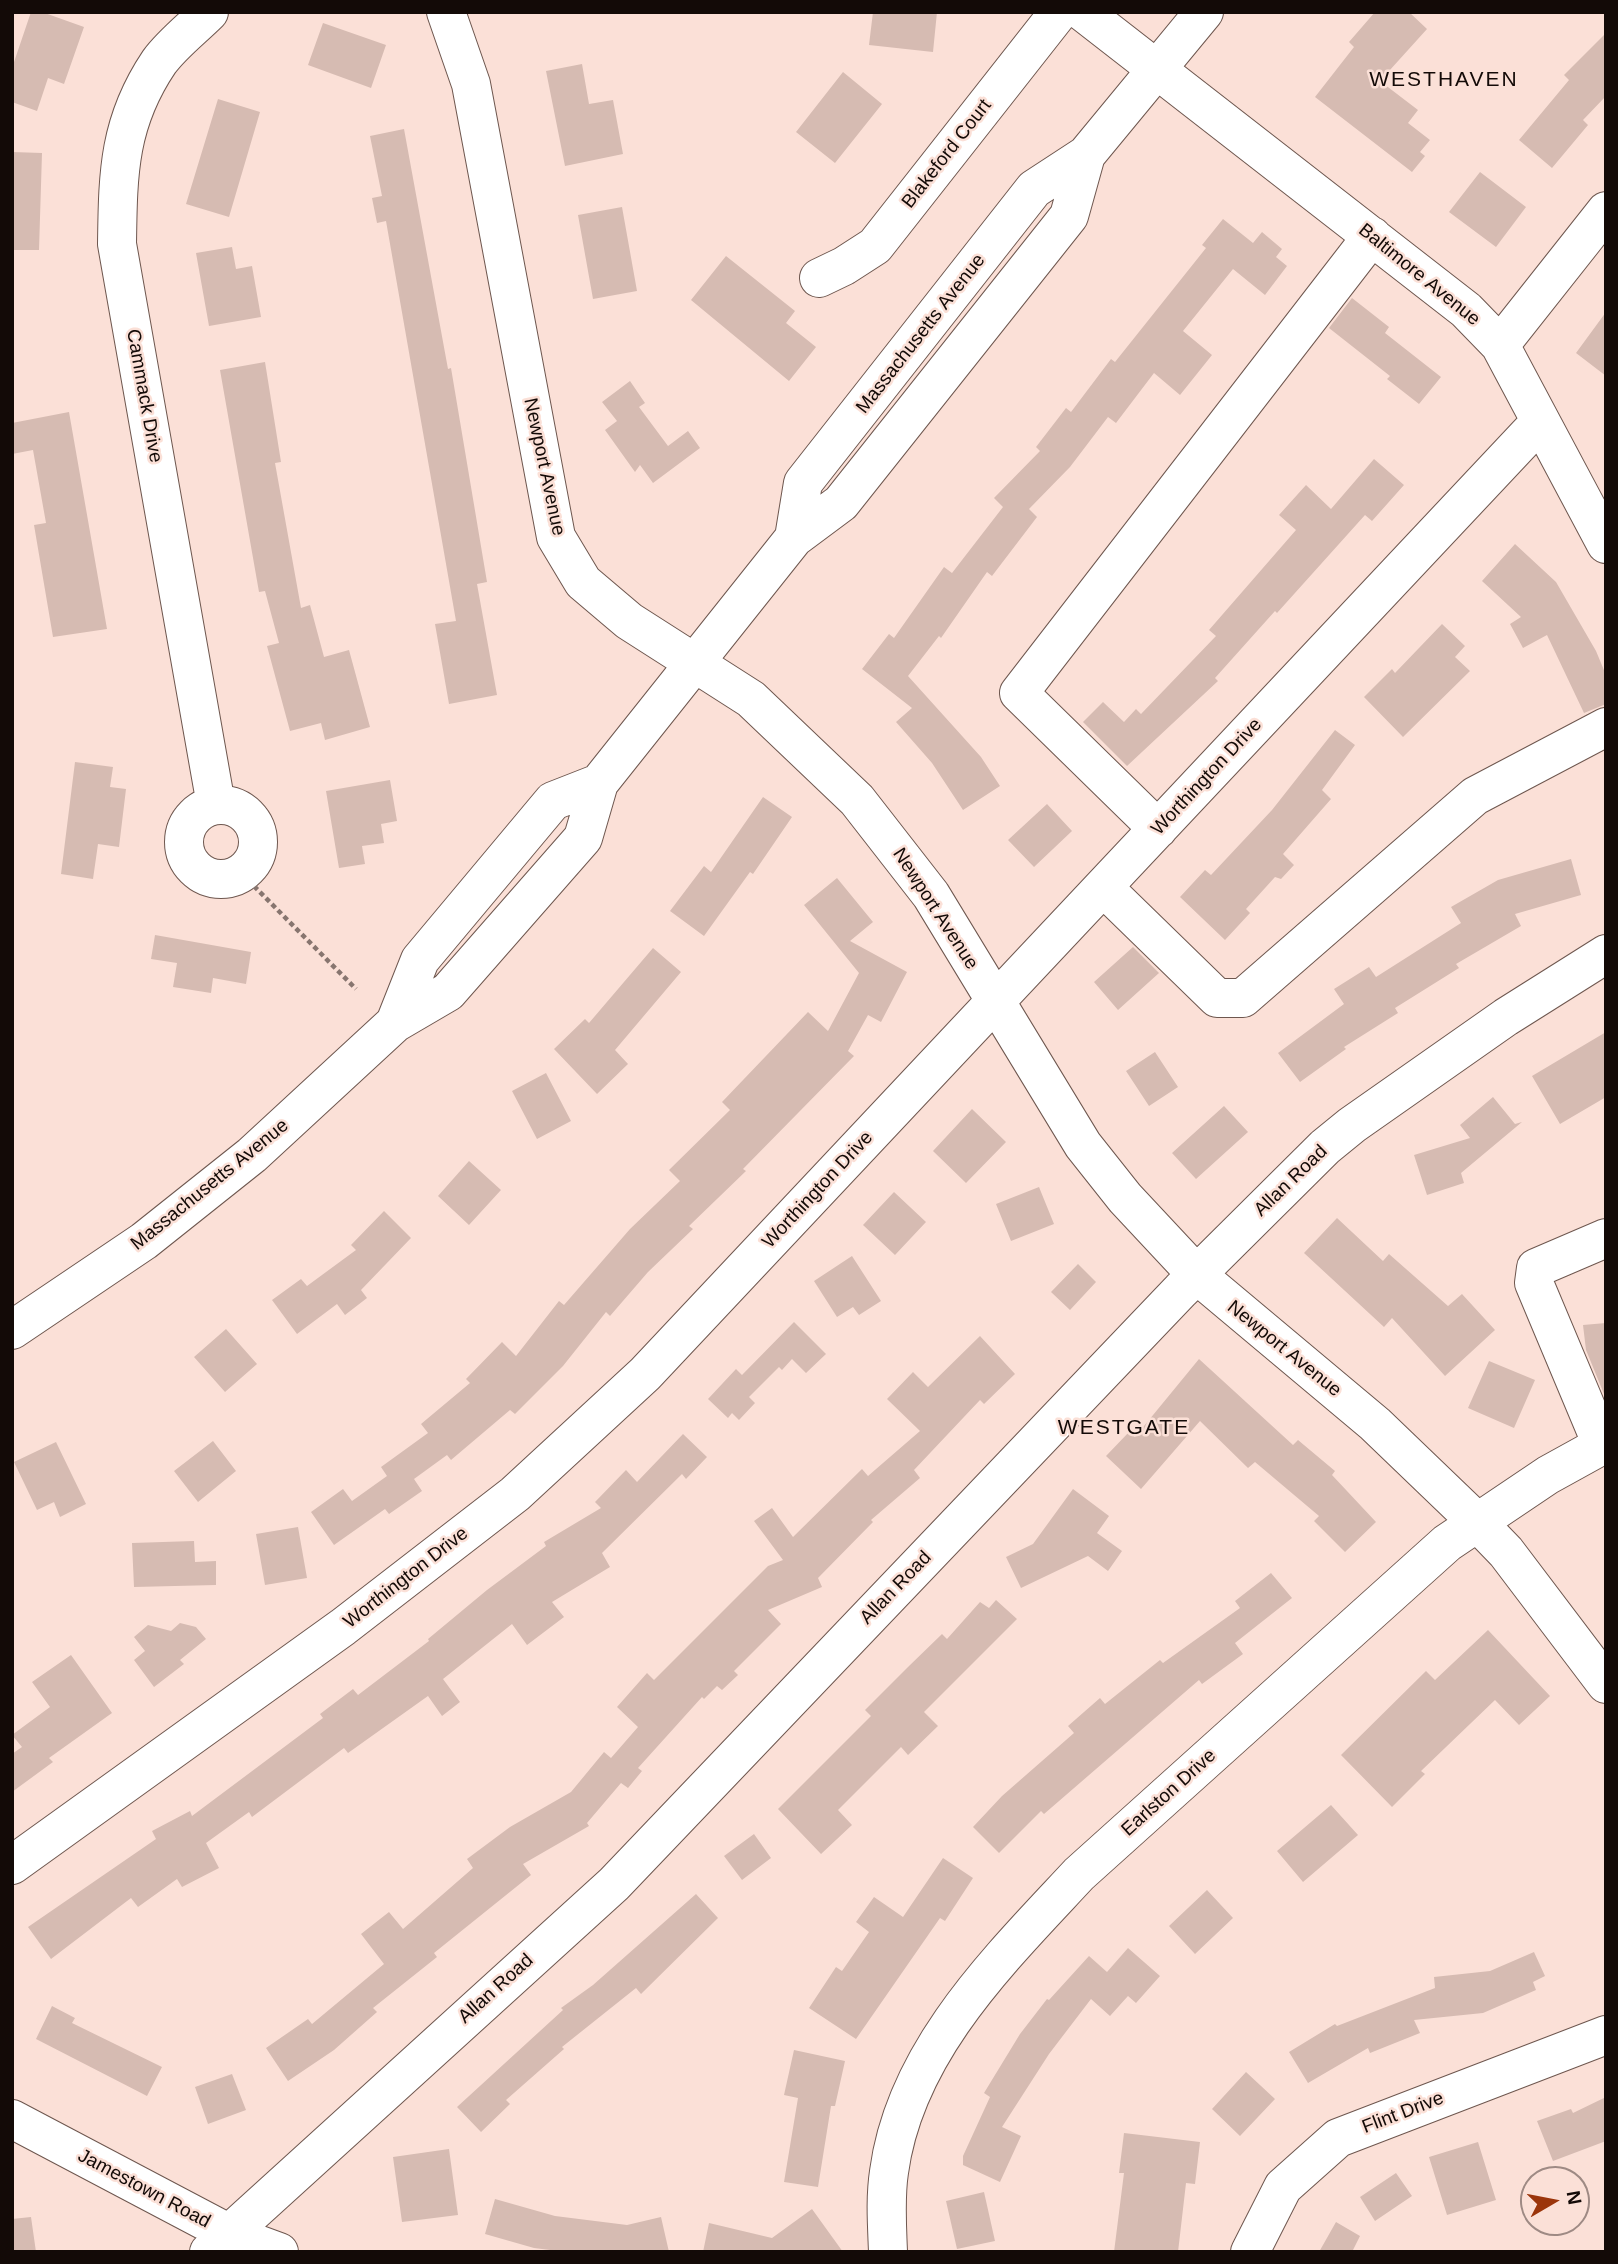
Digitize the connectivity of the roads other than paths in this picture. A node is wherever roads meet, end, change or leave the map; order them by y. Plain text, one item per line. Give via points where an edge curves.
1 (209, 12) edge
2 (446, 12) edge
3 (1059, 12) edge
4 (1083, 12) edge
5 (1203, 12) edge
6 (1158, 69) junction
7 (1606, 211) edge
8 (1372, 236) junction
9 (819, 278) dead end
10 (1500, 345) junction
11 (1540, 422) junction
12 (1606, 544) edge
13 (696, 663) junction
14 (1606, 727) edge
15 (216, 805) junction
16 (1158, 829) junction
17 (1103, 887) junction
18 (1606, 954) edge
19 (994, 1002) junction
20 (1606, 1238) edge
21 (1196, 1274) junction
22 (12, 1329) edge
23 (1604, 1444) edge
24 (1477, 1522) junction
25 (1606, 1684) edge
26 (12, 1865) edge
27 (1606, 2035) edge
28 (12, 2119) edge
29 (219, 2243) edge
30 (279, 2252) edge
31 (888, 2252) edge
32 (1250, 2252) edge

1 - 15 street, Cammack Drive via 160,61 131,116 119,160 117,244
2 - 13 street, Newport Avenue via 471,84 556,537 583,582 629,621
3 - 9 street, Blakeford Court via 875,246
4 - 6 street, Baltimore Avenue
5 - 6 street, Massachusetts Avenue
6 - 8 street, Baltimore Avenue
6 - 13 street, Massachusetts Avenue via 1086,155 1034,189 803,483 794,538
7 - 10 street
8 - 10 street, Baltimore Avenue via 1466,310
8 - 16 street via 1019,693
10 - 11 street, Baltimore Avenue
11 - 12 street, Baltimore Avenue
11 - 16 street, Worthington Drive
13 - 19 street, Newport Avenue via 751,699 857,800 931,895
13 - 22 street, Massachusetts Avenue via 598,783 554,801 420,960 394,1023 241,1164 144,1241
14 - 17 street via 1475,796 1243,999 1217,998
15 - 15 street via 194,815 187,826 184,849 206,877 219,880 242,874 257,854 257,829 241,809
16 - 17 street, Worthington Drive
17 - 19 street, Worthington Drive
18 - 21 street, Allan Road via 1506,1017 1352,1125
19 - 21 street, Newport Avenue via 1083,1145
19 - 26 street, Worthington Drive via 645,1374 515,1494 343,1627
20 - 23 street via 1536,1268 1534,1283
21 - 24 street, Newport Avenue via 1375,1424
21 - 29 street, Allan Road via 614,1884
23 - 24 street, Earlston Drive
24 - 25 street, Newport Avenue via 1506,1552
24 - 31 street, Earlston Drive via 1447,1543 1079,1874 987,1977 917,2077 901,2119 889,2171
27 - 32 street, Flint Drive via 1338,2138 1283,2187
28 - 29 street, Jamestown Road
29 - 30 street, Jamestown Road

